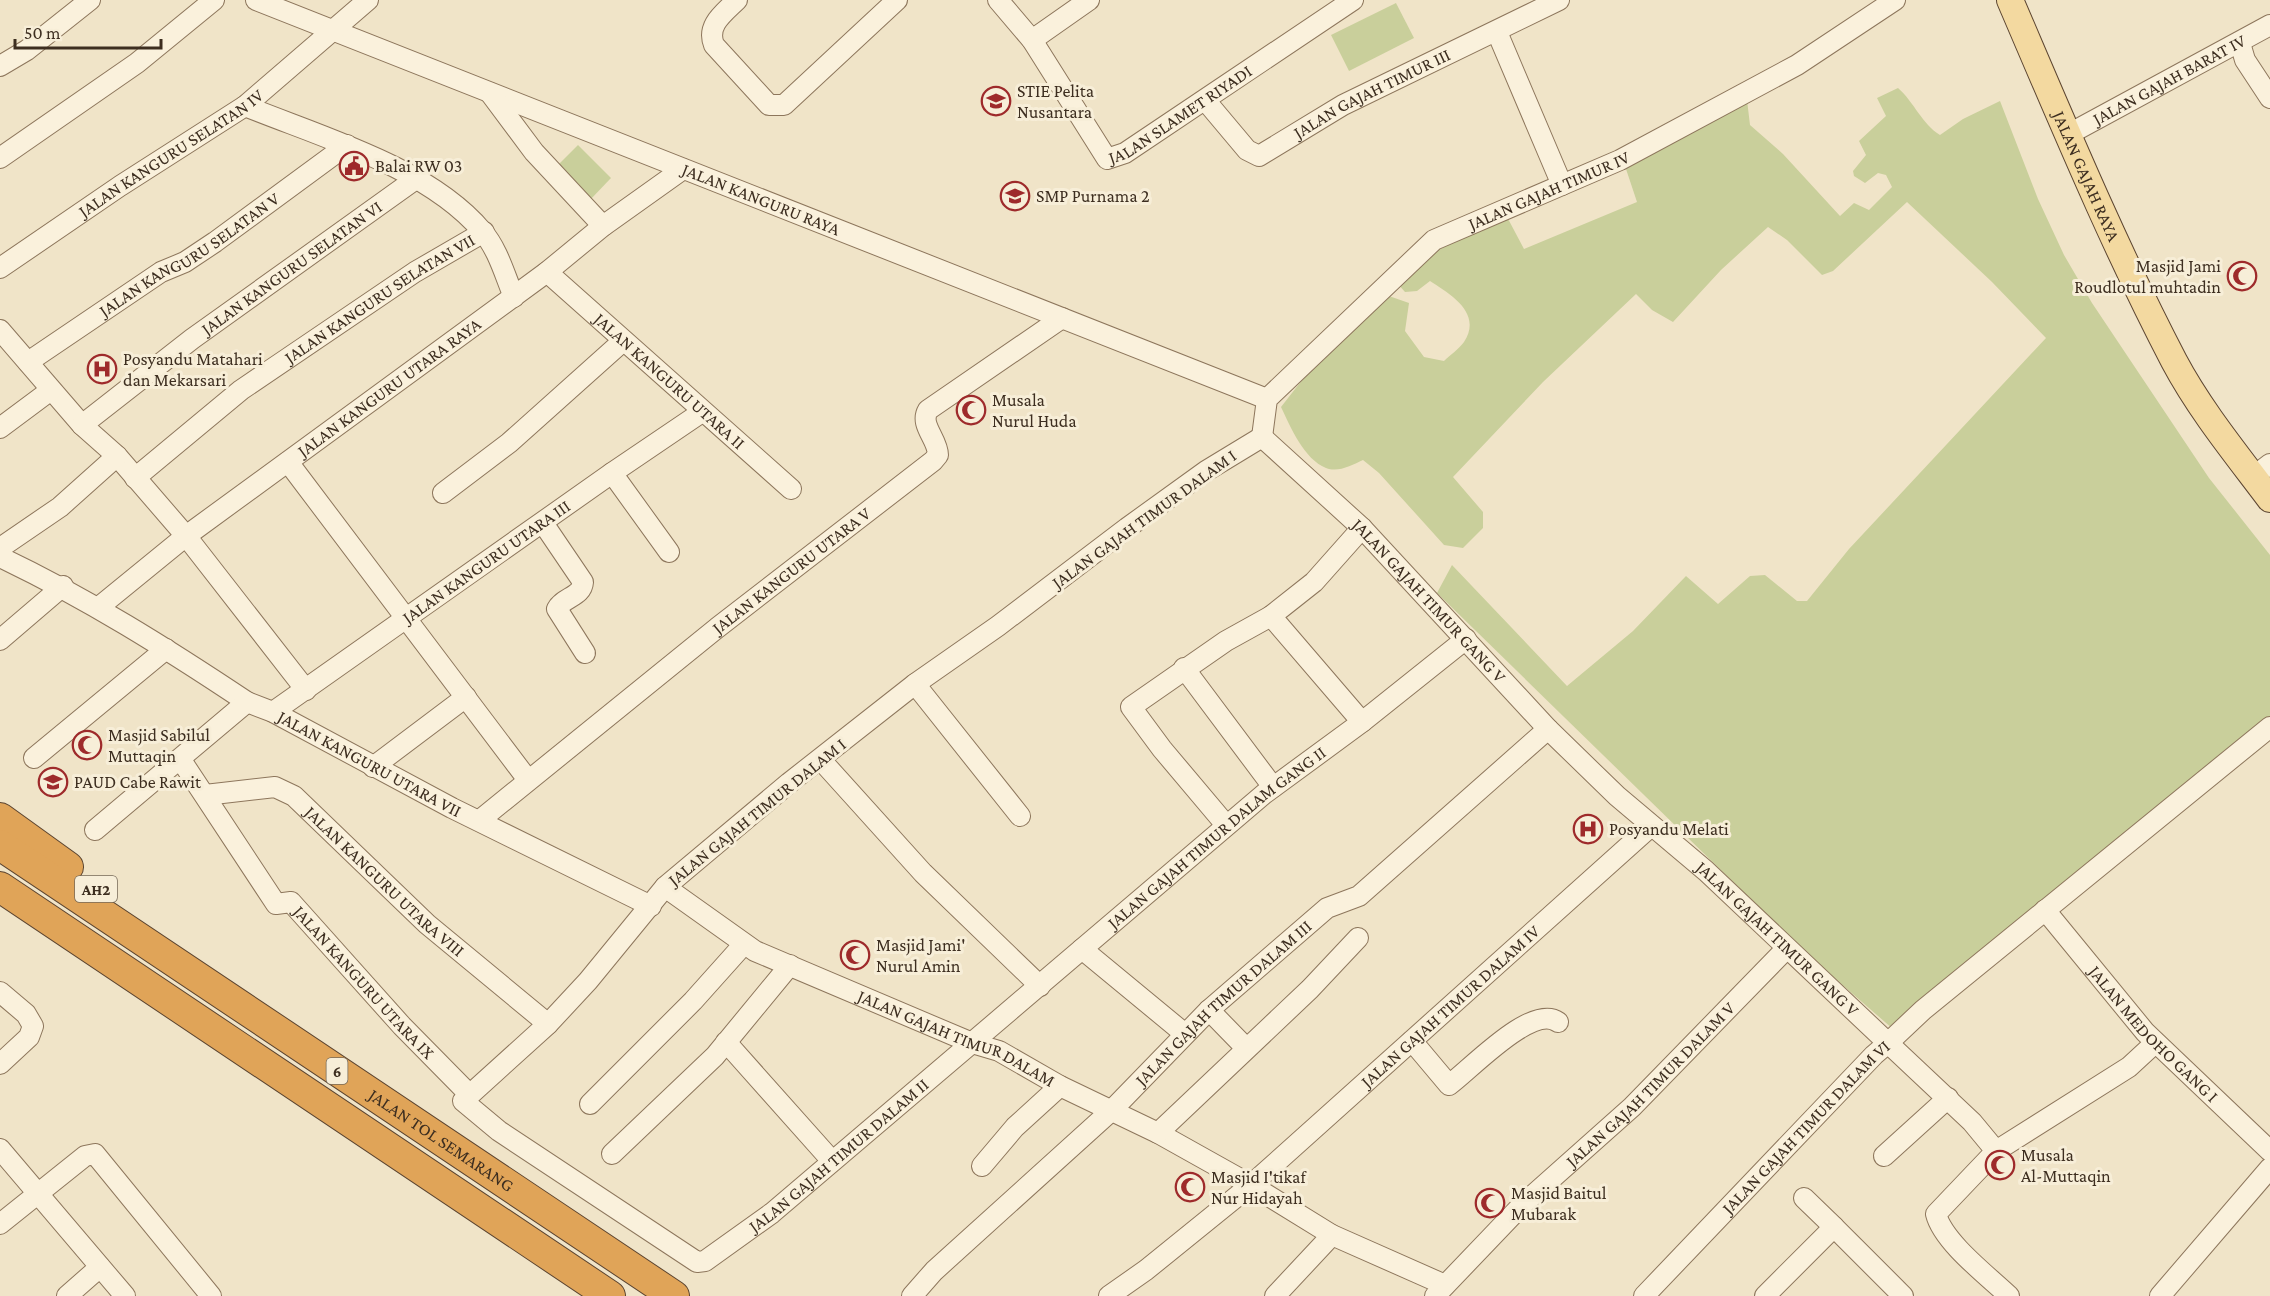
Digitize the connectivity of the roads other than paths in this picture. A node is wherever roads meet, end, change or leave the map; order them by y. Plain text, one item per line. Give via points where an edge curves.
1 (90, 0) edge
2 (214, 0) edge
3 (256, 0) edge
4 (368, 0) edge
5 (737, 0) edge
6 (897, 0) edge
7 (998, 0) edge
8 (1089, 0) edge
9 (1353, 0) edge
10 (1560, 0) edge
11 (1895, 0) edge
12 (2010, 0) edge
13 (1535, 6) edge
14 (2270, 25) edge
15 (335, 31) junction
16 (1497, 32) junction
17 (1032, 40) junction
18 (2240, 44) junction
19 (0, 66) edge
20 (490, 93) junction
21 (2270, 98) edge
22 (1205, 100) junction
23 (246, 106) junction
24 (2069, 134) junction
25 (346, 145) junction
26 (0, 158) edge
27 (683, 170) junction
28 (417, 178) junction
29 (1562, 185) junction
30 (603, 225) junction
31 (484, 232) junction
32 (0, 268) edge
33 (547, 272) junction
34 (514, 297) junction
35 (1062, 318) junction
36 (0, 330) edge
37 (624, 341) junction
38 (28, 362) junction
39 (51, 390) junction
40 (1267, 399) junction
41 (702, 412) junction
42 (82, 425) junction
43 (0, 428) edge
44 (1262, 437) junction
45 (117, 456) junction
46 (288, 462) junction
47 (2261, 470) edge
48 (612, 473) junction
49 (135, 478) junction
50 (791, 489) dead end
51 (443, 493) dead end
52 (2270, 500) edge
53 (543, 523) junction
54 (1362, 528) junction
55 (186, 536) junction
56 (0, 548) edge
57 (669, 552) dead end
58 (0, 557) edge
59 (63, 586) junction
60 (99, 607) junction
61 (1271, 616) junction
62 (407, 619) junction
63 (1466, 639) junction
64 (0, 640) edge
65 (166, 649) junction
66 (585, 653) dead end
67 (1184, 668) junction
68 (915, 684) junction
69 (306, 690) junction
70 (466, 698) junction
71 (248, 702) junction
72 (273, 712) junction
73 (1362, 722) junction
74 (2270, 727) edge
75 (1548, 729) junction
76 (34, 758) dead end
77 (181, 760) junction
78 (821, 760) junction
79 (374, 767) junction
80 (528, 780) junction
81 (1273, 787) junction
82 (205, 795) junction
83 (1020, 816) dead end
84 (0, 818) edge
85 (480, 820) junction
86 (1226, 825) junction
87 (1650, 826) junction
88 (95, 830) dead end
89 (0, 845) edge
90 (0, 887) edge
91 (665, 887) junction
92 (651, 906) junction
93 (2045, 910) junction
94 (1358, 938) dead end
95 (744, 944) junction
96 (1082, 949) junction
97 (1786, 949) junction
98 (789, 965) junction
99 (186, 967) junction
100 (1040, 986) junction
101 (0, 992) edge
102 (1209, 1010) junction
103 (1558, 1022) dead end
104 (548, 1024) junction
105 (1185, 1034) junction
106 (1412, 1041) junction
107 (726, 1042) junction
108 (972, 1043) junction
109 (1888, 1043) junction
110 (2155, 1043) junction
111 (1246, 1048) junction
112 (0, 1064) edge
113 (1060, 1086) junction
114 (468, 1093) junction
115 (1948, 1098) junction
116 (590, 1104) dead end
117 (1112, 1110) junction
118 (1158, 1133) junction
119 (0, 1149) edge
120 (2270, 1151) edge
121 (1996, 1152) junction
122 (612, 1154) dead end
123 (1884, 1156) dead end
124 (832, 1161) junction
125 (982, 1166) dead end
126 (2270, 1168) edge
127 (1251, 1185) junction
128 (38, 1196) junction
129 (1804, 1198) dead end
130 (0, 1224) edge
131 (1834, 1227) junction
132 (1332, 1234) junction
133 (100, 1267) junction
134 (1440, 1290) edge
135 (1771, 1294) edge
136 (67, 1296) edge
137 (124, 1296) edge
138 (211, 1296) edge
139 (610, 1296) edge
140 (674, 1296) edge
141 (912, 1296) edge
142 (1109, 1296) edge
143 (1275, 1296) edge
144 (1644, 1296) edge
145 (1903, 1296) edge
146 (2009, 1296) edge
147 (2160, 1296) edge

1 - 19 street via 27,50
2 - 26 street via 137,63
3 - 15 street, JALAN KANGURU RAYA
4 - 15 street, JALAN KANGURU SELATAN IV
5 - 6 street via 713,26 711,37 769,105 784,105
7 - 17 street, JALAN SLAMET RIYADI
8 - 17 street
9 - 22 street, JALAN SLAMET RIYADI
10 - 13 street, JALAN GAJAH TIMUR III
11 - 29 street, JALAN GAJAH TIMUR IV via 1797,65 1620,160
12 - 24 main road, JALAN GAJAH RAYA
13 - 16 street, JALAN GAJAH TIMUR III
14 - 18 street, JALAN GAJAH BARAT IV
15 - 20 street, JALAN KANGURU RAYA
15 - 23 street, JALAN KANGURU SELATAN IV
16 - 22 street, JALAN GAJAH TIMUR III via 1343,105 1259,156 1247,150
16 - 29 street
17 - 22 street, JALAN SLAMET RIYADI via 1107,159 1125,153
18 - 21 street via 2245,60
18 - 24 street, JALAN GAJAH BARAT IV
20 - 27 street, JALAN KANGURU RAYA
20 - 30 street via 534,153
23 - 25 street
23 - 32 street, JALAN KANGURU SELATAN IV
24 - 47 main road, JALAN GAJAH RAYA via 2174,362
25 - 28 street
25 - 38 street, JALAN KANGURU SELATAN V via 215,242 161,272
27 - 30 street, JALAN KANGURU UTARA RAYA
27 - 35 street, JALAN KANGURU RAYA
28 - 31 street
28 - 42 street, JALAN KANGURU SELATAN VI via 192,339
29 - 40 street, JALAN GAJAH TIMUR IV via 1434,240
30 - 33 street, JALAN KANGURU UTARA RAYA
31 - 34 street
31 - 49 street, JALAN KANGURU SELATAN VII via 415,272 241,390
33 - 34 street, JALAN KANGURU UTARA RAYA
33 - 37 street, JALAN KANGURU UTARA II
34 - 46 street, JALAN KANGURU UTARA RAYA
35 - 40 street, JALAN KANGURU RAYA
35 - 80 street, JALAN KANGURU UTARA V via 928,410 925,422 938,448 933,460
36 - 38 street
37 - 41 street, JALAN KANGURU UTARA II
37 - 51 street via 509,443
38 - 39 street
39 - 42 street
39 - 43 street
40 - 44 street
41 - 48 street, JALAN KANGURU UTARA III
41 - 50 street, JALAN KANGURU UTARA II
42 - 45 street
44 - 54 street, JALAN GAJAH TIMUR GANG V
44 - 68 street, JALAN GAJAH TIMUR DALAM I via 1206,471
45 - 49 street
45 - 56 street via 60,507
46 - 55 street, JALAN KANGURU UTARA RAYA
46 - 62 street
47 - 52 main road, JALAN GAJAH RAYA
48 - 53 street, JALAN KANGURU UTARA III
48 - 57 street
49 - 55 street
53 - 62 street, JALAN KANGURU UTARA III
53 - 66 street via 584,584 581,591 557,609
54 - 61 street via 1314,582
54 - 63 street, JALAN GAJAH TIMUR GANG V
55 - 60 street, JALAN KANGURU UTARA RAYA
55 - 69 street
58 - 59 street, JALAN KANGURU UTARA VII
59 - 60 street, JALAN KANGURU UTARA VII
59 - 64 street
60 - 65 street, JALAN KANGURU UTARA VII
61 - 67 street
61 - 73 street
62 - 69 street, JALAN KANGURU UTARA III
62 - 70 street
63 - 73 street, JALAN GAJAH TIMUR DALAM GANG II
63 - 75 street, JALAN GAJAH TIMUR GANG V
65 - 71 street, JALAN KANGURU UTARA VII
65 - 76 street
67 - 81 street
67 - 86 street via 1132,705 1131,710
68 - 78 street, JALAN GAJAH TIMUR DALAM I
68 - 83 street
69 - 72 street, JALAN KANGURU UTARA III
70 - 79 street
70 - 80 street
71 - 72 street, JALAN KANGURU UTARA VII
71 - 77 street
72 - 79 street, JALAN KANGURU UTARA VII
73 - 81 street, JALAN GAJAH TIMUR DALAM GANG II
74 - 93 street
75 - 87 street, JALAN GAJAH TIMUR GANG V
75 - 102 street, JALAN GAJAH TIMUR DALAM III via 1380,879 1359,896 1322,912
77 - 82 street, JALAN KANGURU UTARA IX
77 - 88 street
78 - 91 street, JALAN GAJAH TIMUR DALAM I
78 - 100 street via 923,873
79 - 85 street, JALAN KANGURU UTARA VII
80 - 85 street, JALAN KANGURU UTARA V
81 - 86 street, JALAN GAJAH TIMUR DALAM GANG II
82 - 104 street, JALAN KANGURU UTARA VIII via 275,787 294,796 427,924
82 - 114 street, JALAN KANGURU UTARA IX via 276,904 291,902
84 - 99 highway, AH2 via 92,885
85 - 92 street, JALAN KANGURU UTARA VII
86 - 96 street, JALAN GAJAH TIMUR DALAM GANG II
87 - 97 street, JALAN GAJAH TIMUR GANG V via 1706,872
87 - 106 street, JALAN GAJAH TIMUR DALAM IV
89 - 99 highway, JALAN TOL SEMARANG / 6
90 - 139 highway, JALAN TOL SEMARANG / 6
91 - 92 street, JALAN GAJAH TIMUR DALAM I
91 - 95 street, JALAN GAJAH TIMUR DALAM
92 - 104 street, JALAN GAJAH TIMUR DALAM I
93 - 109 street
93 - 110 street, JALAN MEDOHO GANG I
94 - 111 street
95 - 98 street, JALAN GAJAH TIMUR DALAM
95 - 116 street
96 - 100 street, JALAN GAJAH TIMUR DALAM GANG II
96 - 105 street
97 - 109 street, JALAN GAJAH TIMUR GANG V
97 - 134 street, JALAN GAJAH TIMUR DALAM V via 1632,1107 1524,1204
98 - 107 street
98 - 108 street, JALAN GAJAH TIMUR DALAM
99 - 140 highway, JALAN TOL SEMARANG / 6
100 - 108 street, JALAN GAJAH TIMUR DALAM GANG II
101 - 112 street via 26,1014 33,1026 29,1037
102 - 105 street, JALAN GAJAH TIMUR DALAM III
102 - 111 street
103 - 106 street via 1549,1018 1524,1025 1449,1085
104 - 114 street, JALAN GAJAH TIMUR DALAM I
105 - 117 street, JALAN GAJAH TIMUR DALAM III
106 - 127 street, JALAN GAJAH TIMUR DALAM IV
107 - 122 street
107 - 124 street
108 - 113 street, JALAN GAJAH TIMUR DALAM via 999,1051
108 - 124 street, JALAN GAJAH TIMUR DALAM II
109 - 115 street, JALAN GAJAH TIMUR DALAM VI
109 - 144 street, JALAN GAJAH TIMUR DALAM VI
110 - 120 street, JALAN MEDOHO GANG I
110 - 121 street via 2129,1067
111 - 118 street
113 - 117 street, JALAN GAJAH TIMUR DALAM
113 - 125 street via 1015,1127
114 - 124 street, JALAN GAJAH TIMUR DALAM II via 463,1101 498,1131 700,1262 772,1213
115 - 121 street, JALAN GAJAH TIMUR DALAM VI
115 - 123 street
117 - 118 street, JALAN GAJAH TIMUR DALAM
117 - 141 street, JALAN GAJAH TIMUR DALAM III via 934,1271
118 - 127 street, JALAN GAJAH TIMUR DALAM
119 - 128 street
121 - 146 street via 1936,1214 1960,1250
126 - 147 street
127 - 132 street
127 - 142 street, JALAN GAJAH TIMUR DALAM IV
128 - 130 street
128 - 133 street
128 - 138 street via 85,1155 95,1154
129 - 131 street
131 - 135 street
131 - 145 street
132 - 134 street
132 - 143 street
133 - 136 street
133 - 137 street

